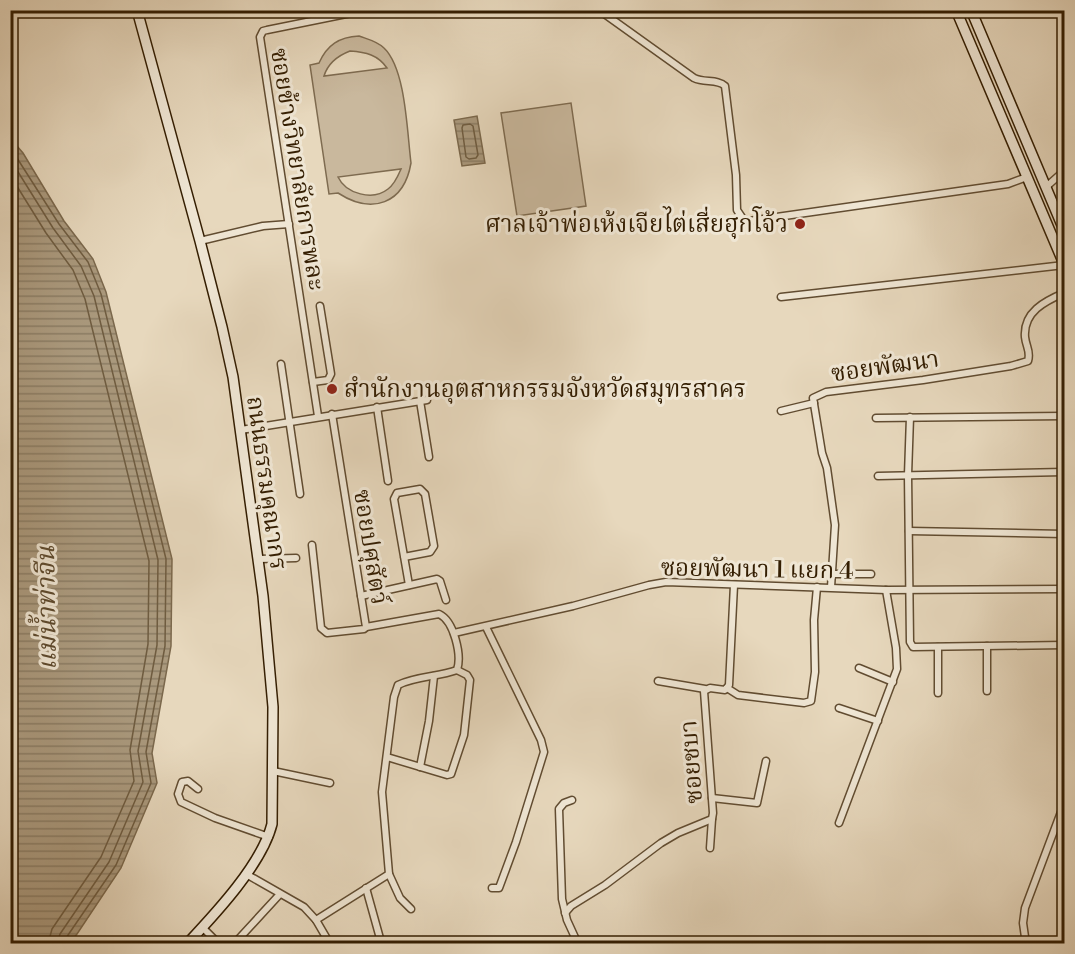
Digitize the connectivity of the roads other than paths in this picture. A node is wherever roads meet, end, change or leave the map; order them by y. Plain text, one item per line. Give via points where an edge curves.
1 (137, 10) edge
2 (366, 10) edge
3 (598, 10) edge
4 (956, 10) edge
5 (971, 10) edge
6 (342, 13) edge
7 (1065, 171) edge
8 (1023, 179) junction
9 (1047, 187) junction
10 (289, 224) junction
11 (1065, 230) edge
12 (200, 241) junction
13 (1065, 264) edge
14 (1065, 293) edge
15 (782, 297) dead end
16 (320, 306) dead end
17 (281, 364) dead end
18 (313, 381) junction
19 (428, 400) dead end
20 (420, 401) junction
21 (814, 403) junction
22 (376, 407) junction
23 (781, 411) dead end
24 (332, 414) junction
25 (1065, 416) edge
26 (318, 417) junction
27 (910, 417) junction
28 (876, 418) dead end
29 (291, 421) junction
30 (241, 430) junction
31 (429, 457) dead end
32 (1065, 472) edge
33 (908, 475) junction
34 (878, 476) dead end
35 (388, 481) dead end
36 (300, 494) dead end
37 (909, 531) junction
38 (1065, 534) edge
39 (312, 545) dead end
40 (404, 556) junction
41 (297, 558) dead end
42 (259, 559) junction
43 (832, 574) junction
44 (871, 574) dead end
45 (409, 585) junction
46 (734, 585) junction
47 (817, 587) junction
48 (831, 587) junction
49 (910, 589) junction
50 (1065, 589) edge
51 (886, 590) junction
52 (361, 596) junction
53 (446, 600) dead end
54 (366, 627) junction
55 (486, 627) junction
56 (454, 633) junction
57 (1065, 645) edge
58 (938, 646) junction
59 (987, 646) junction
60 (859, 668) dead end
61 (457, 670) junction
62 (434, 676) junction
63 (658, 681) dead end
64 (893, 682) junction
65 (727, 688) junction
66 (705, 689) junction
67 (987, 692) dead end
68 (938, 693) dead end
69 (839, 708) dead end
70 (878, 721) junction
71 (387, 757) junction
72 (766, 761) dead end
73 (420, 767) junction
74 (273, 771) junction
75 (330, 783) dead end
76 (198, 789) dead end
77 (712, 798) junction
78 (572, 800) dead end
79 (1065, 804) edge
80 (711, 819) junction
81 (839, 823) dead end
82 (269, 837) junction
83 (710, 848) dead end
84 (246, 874) junction
85 (389, 874) junction
86 (366, 888) junction
87 (492, 888) dead end
88 (280, 894) junction
89 (411, 909) dead end
90 (565, 912) junction
91 (315, 920) junction
92 (202, 927) junction
93 (381, 942) dead end
94 (189, 943) edge
95 (218, 943) edge
96 (234, 944) edge
97 (330, 944) edge
98 (578, 944) edge
99 (1026, 944) edge

1 - 12 street, ถนนธรรมคุณากร
2 - 6 street, ซอยข้างวิทยาลัยการพละ
3 - 8 street via 694,78 719,82 725,87 737,210 743,219 757,222
4 - 8 street
5 - 9 street
6 - 10 street, ซอยข้างวิทยาลัยการพละ via 263,31 260,37
7 - 9 street
8 - 13 street
9 - 11 street
10 - 12 street
10 - 18 street, ซอยข้างวิทยาลัยการพละ
12 - 30 street, ถนนธรรมคุณากร via 222,327
13 - 15 street
14 - 21 street, ซอยพัฒนา via 1034,309 1025,337 1030,352 1028,361 934,379 826,392 815,396
16 - 18 street via 331,374 328,380
17 - 29 street
18 - 26 street, ซอยข้างวิทยาลัยการพละ
19 - 20 street
20 - 22 street
20 - 31 street
21 - 23 street
21 - 43 street, ซอยพัฒนา via 835,525
22 - 24 street
22 - 35 street
24 - 26 street
24 - 52 street, ซอยปศุสัตว์
25 - 27 street
26 - 29 street
27 - 28 street
27 - 33 street
29 - 30 street
29 - 36 street
30 - 42 street, ถนนธรรมคุณากร
32 - 33 street
33 - 34 street
33 - 37 street
37 - 38 street
37 - 49 street
39 - 54 street, ซอยปศุสัตว์ via 321,628 324,632 361,631
40 - 40 street via 430,552 434,546 425,494 420,489 395,495
40 - 45 street
41 - 42 street
42 - 74 street, ถนนธรรมคุณากร via 273,707
43 - 44 street
43 - 48 street, ซอยพัฒนา
45 - 52 street
45 - 53 street via 437,579
46 - 47 street, ซอยพัฒนา 1 แยก 4
46 - 55 street, ซอยพัฒนา 1 แยก 4 via 658,583
46 - 65 street
47 - 48 street, ซอยพัฒนา 1 แยก 4
47 - 65 street via 811,701 738,695
48 - 51 street, ซอยพัฒนา 1 แยก 4
49 - 50 street, ซอยพัฒนา 1 แยก 4
49 - 51 street, ซอยพัฒนา 1 แยก 4
49 - 58 street via 910,642 913,647
51 - 64 street via 897,658
52 - 54 street, ซอยปศุสัตว์
54 - 56 street via 439,614
55 - 56 street, ซอยพัฒนา 1 แยก 4
55 - 87 street via 541,740 543,752 499,888
56 - 61 street
57 - 59 street
58 - 59 street
58 - 68 street
59 - 67 street
60 - 64 street
61 - 62 street
61 - 73 street via 470,680 464,735 453,771 447,775
62 - 71 street via 398,685
62 - 73 street
63 - 66 street
64 - 70 street
65 - 66 street, ซอยชบา
66 - 77 street, ซอยชบา
69 - 70 street
70 - 81 street
71 - 73 street
71 - 85 street via 382,792
72 - 77 street via 757,803
74 - 75 street
74 - 82 street, ถนนธรรมคุณากร
76 - 82 street via 188,781 182,782 178,794 181,802
77 - 80 street, ซอยชบา
78 - 90 street via 559,808
79 - 99 street via 1025,908
80 - 83 street
80 - 90 street, ซอยชบา via 678,832
82 - 84 street, ถนนธรรมคุณากร
84 - 88 street
84 - 92 street, ถนนธรรมคุณากร
85 - 86 street
85 - 89 street
86 - 91 street
86 - 93 street
88 - 91 street via 304,907
88 - 96 street
90 - 98 street
91 - 97 street
92 - 94 street, ถนนธรรมคุณากร
92 - 95 street

